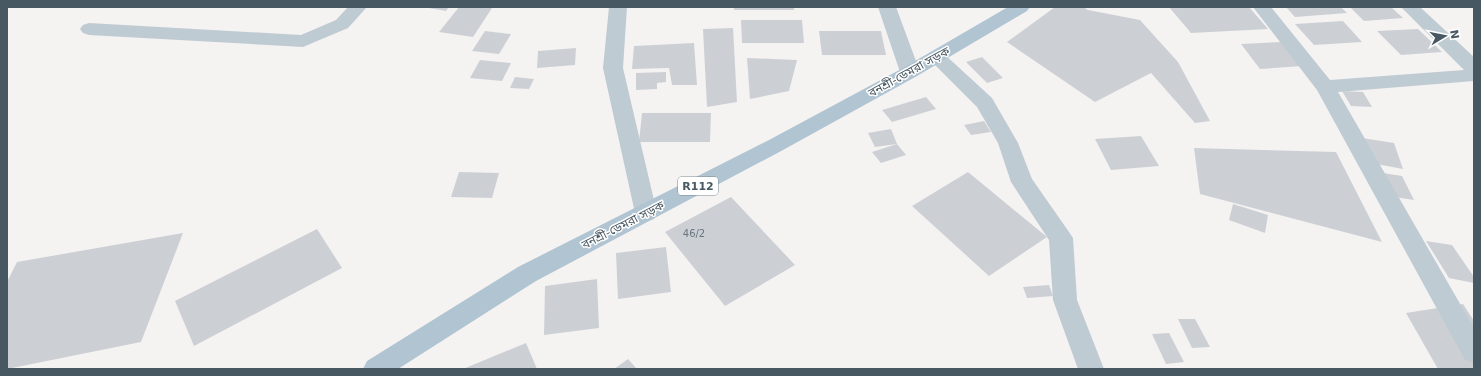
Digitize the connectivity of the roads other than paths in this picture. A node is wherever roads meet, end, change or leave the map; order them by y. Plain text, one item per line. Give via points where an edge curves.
1 (358, 7) edge
2 (618, 7) edge
3 (887, 7) edge
4 (1022, 7) edge
5 (1262, 7) edge
6 (1410, 7) edge
7 (89, 29) dead end
8 (936, 57) junction
9 (1474, 68) edge
10 (910, 72) junction
11 (1474, 75) edge
12 (1324, 87) junction
13 (646, 213) junction
14 (1474, 352) edge
15 (376, 369) edge
16 (1091, 369) edge

1 - 7 street via 342,24 303,41
2 - 13 street via 612,68
3 - 10 street
4 - 8 main road, বনশ্রী-ডেমরা সড়ক / R112
5 - 12 street
6 - 9 street
8 - 10 main road, বনশ্রী-ডেমরা সড়ক / R112
8 - 16 street via 984,103 1008,143 1022,182 1061,238 1065,300
10 - 13 main road, বনশ্রী-ডেমরা সড়ক / R112
11 - 12 street
12 - 14 street
13 - 15 main road, বনশ্রী-ডেমরা সড়ক / R112 via 527,274

